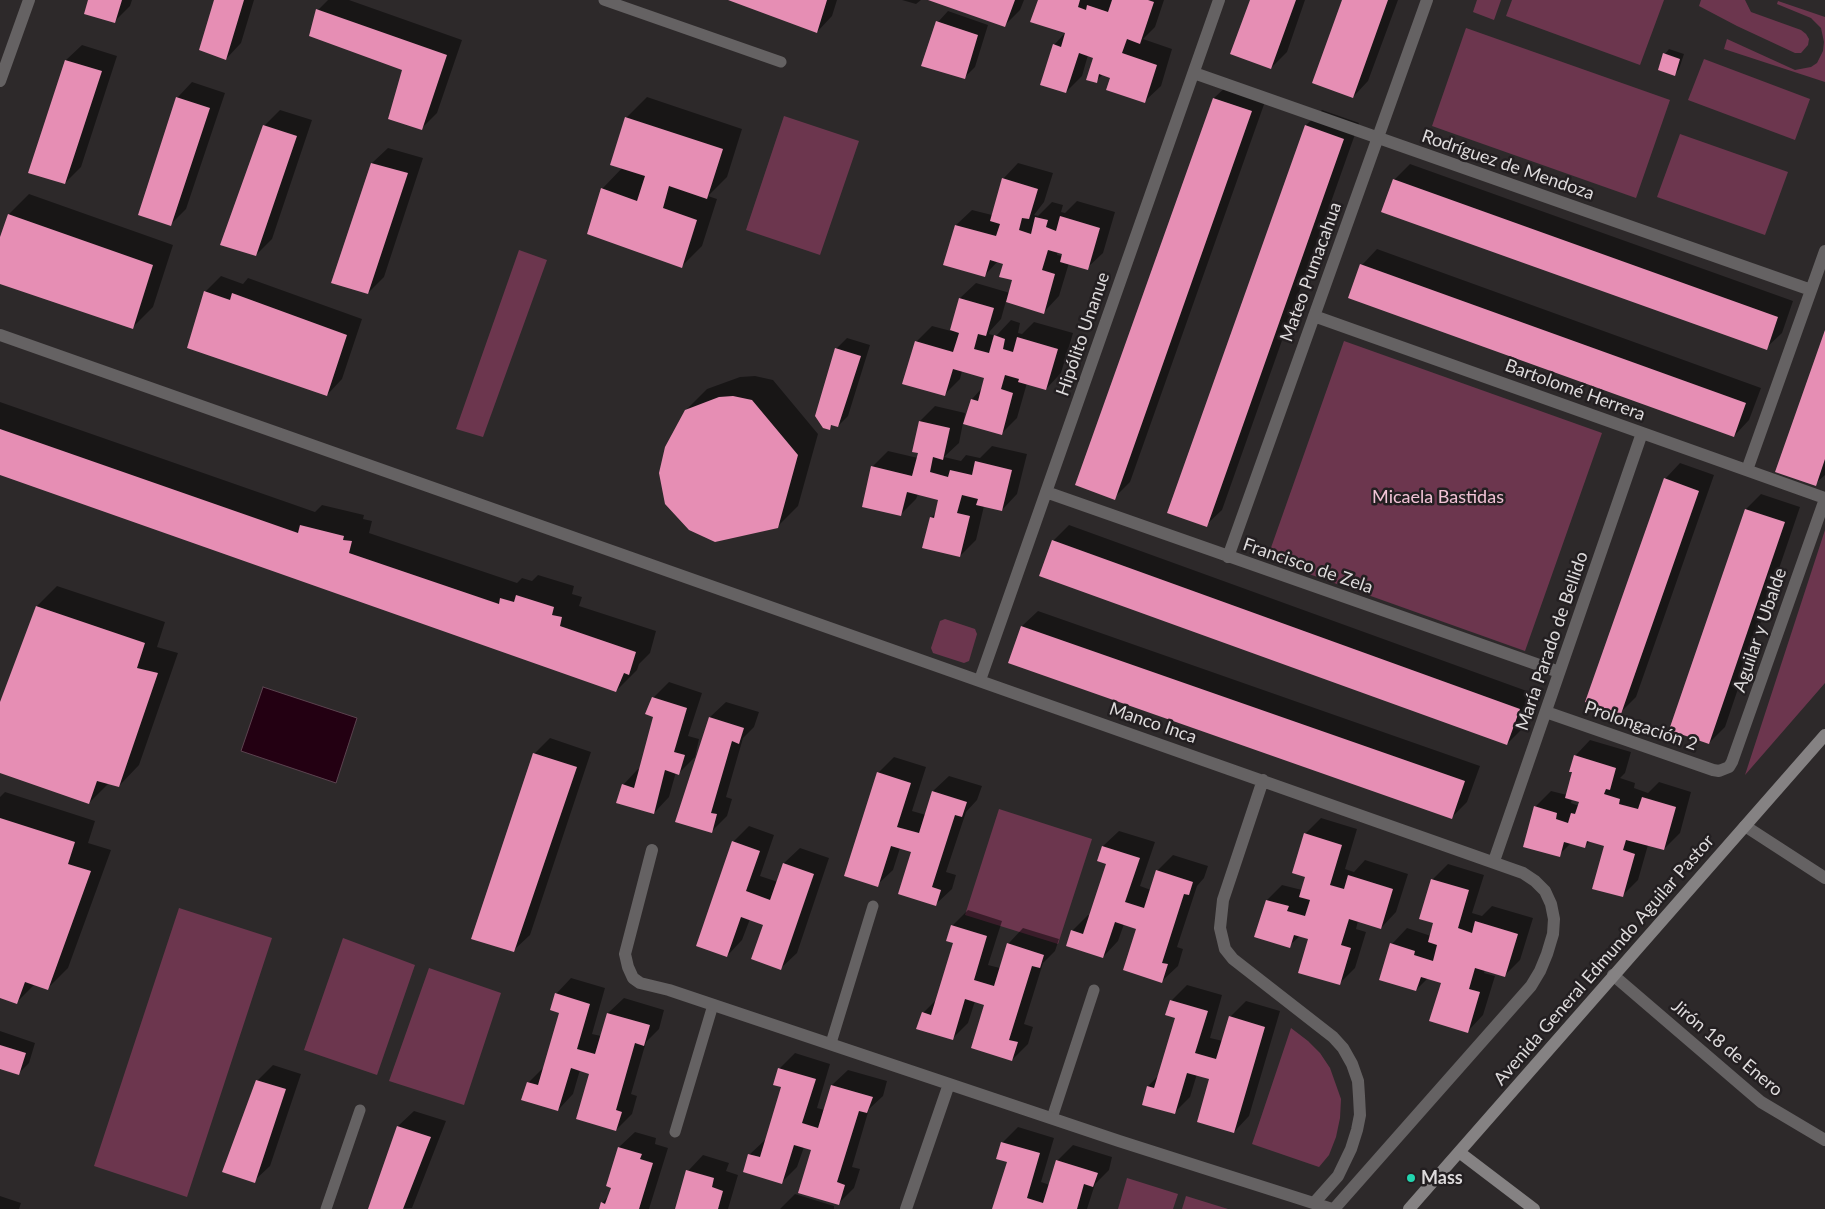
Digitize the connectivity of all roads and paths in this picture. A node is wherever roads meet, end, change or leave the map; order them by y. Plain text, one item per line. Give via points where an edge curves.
1 (29, 0) edge
2 (604, 0) edge
3 (1219, 0) edge
4 (1426, 0) edge
5 (781, 62) dead end
6 (1194, 73) junction
7 (0, 81) edge
8 (1378, 137) junction
9 (1825, 251) edge
10 (1811, 290) junction
11 (1314, 316) junction
12 (0, 335) edge
13 (1642, 433) junction
14 (1747, 470) junction
15 (1046, 492) junction
16 (1825, 498) edge
17 (1228, 556) junction
18 (1559, 672) junction
19 (980, 680) junction
20 (1546, 712) junction
21 (1825, 735) edge
22 (1724, 770) joint
23 (1263, 780) junction
24 (1745, 826) junction
25 (652, 850) dead end
26 (1494, 861) junction
27 (1825, 878) edge
28 (873, 906) dead end
29 (1613, 975) junction
30 (1094, 990) dead end
31 (713, 1005) junction
32 (831, 1043) junction
33 (949, 1084) junction
34 (360, 1110) dead end
35 (1052, 1118) junction
36 (675, 1132) dead end
37 (1825, 1140) edge
38 (1459, 1152) junction
39 (1314, 1203) junction
40 (326, 1209) edge
41 (906, 1209) edge
42 (1333, 1209) edge
43 (1409, 1209) edge
44 (1534, 1209) edge

1 - 7 street
2 - 5 lane
3 - 6 street, Hipólito Unanue
4 - 8 street, Mateo Pumacahua
6 - 8 street, Rodríguez de Mendoza
6 - 15 street, Hipólito Unanue
8 - 10 street, Rodríguez de Mendoza
8 - 11 street, Mateo Pumacahua
9 - 10 street
10 - 14 street
11 - 13 street, Bartolomé Herrera
11 - 17 street, Mateo Pumacahua
12 - 19 street, Manco Inca
13 - 14 street, Bartolomé Herrera
13 - 18 street, María Parado de Bellido
14 - 16 street, Bartolomé Herrera
15 - 17 street, Francisco de Zela
15 - 19 street, Hipólito Unanue
16 - 22 street, Aguilar y Ubalde via 1732,762
17 - 18 street, Francisco de Zela
18 - 20 street, María Parado de Bellido
19 - 23 street, Manco Inca
20 - 22 street, Prolongación 2 via 1713,770
20 - 26 street, María Parado de Bellido
21 - 24 street, Avenida General Edmundo Aguilar Pastor
23 - 26 street, Manco Inca
23 - 39 street via 1223,900 1220,928 1225,949 1234,959 1343,1048 1358,1081 1360,1114 1351,1149 1338,1176
24 - 27 street
24 - 29 street, Avenida General Edmundo Aguilar Pastor
25 - 31 street via 625,954 628,967 633,978 640,983
26 - 42 street, Manco Inca via 1535,880 1551,904 1553,934 1540,971 1531,986
28 - 32 lane
29 - 37 street, Jirón 18 de Enero via 1761,1102
29 - 38 street, Avenida General Edmundo Aguilar Pastor
30 - 35 lane
31 - 32 street
31 - 36 lane
32 - 33 street
33 - 35 street
33 - 41 street
34 - 40 lane
35 - 39 street
38 - 43 street, Avenida General Edmundo Aguilar Pastor
38 - 44 street
39 - 42 street

